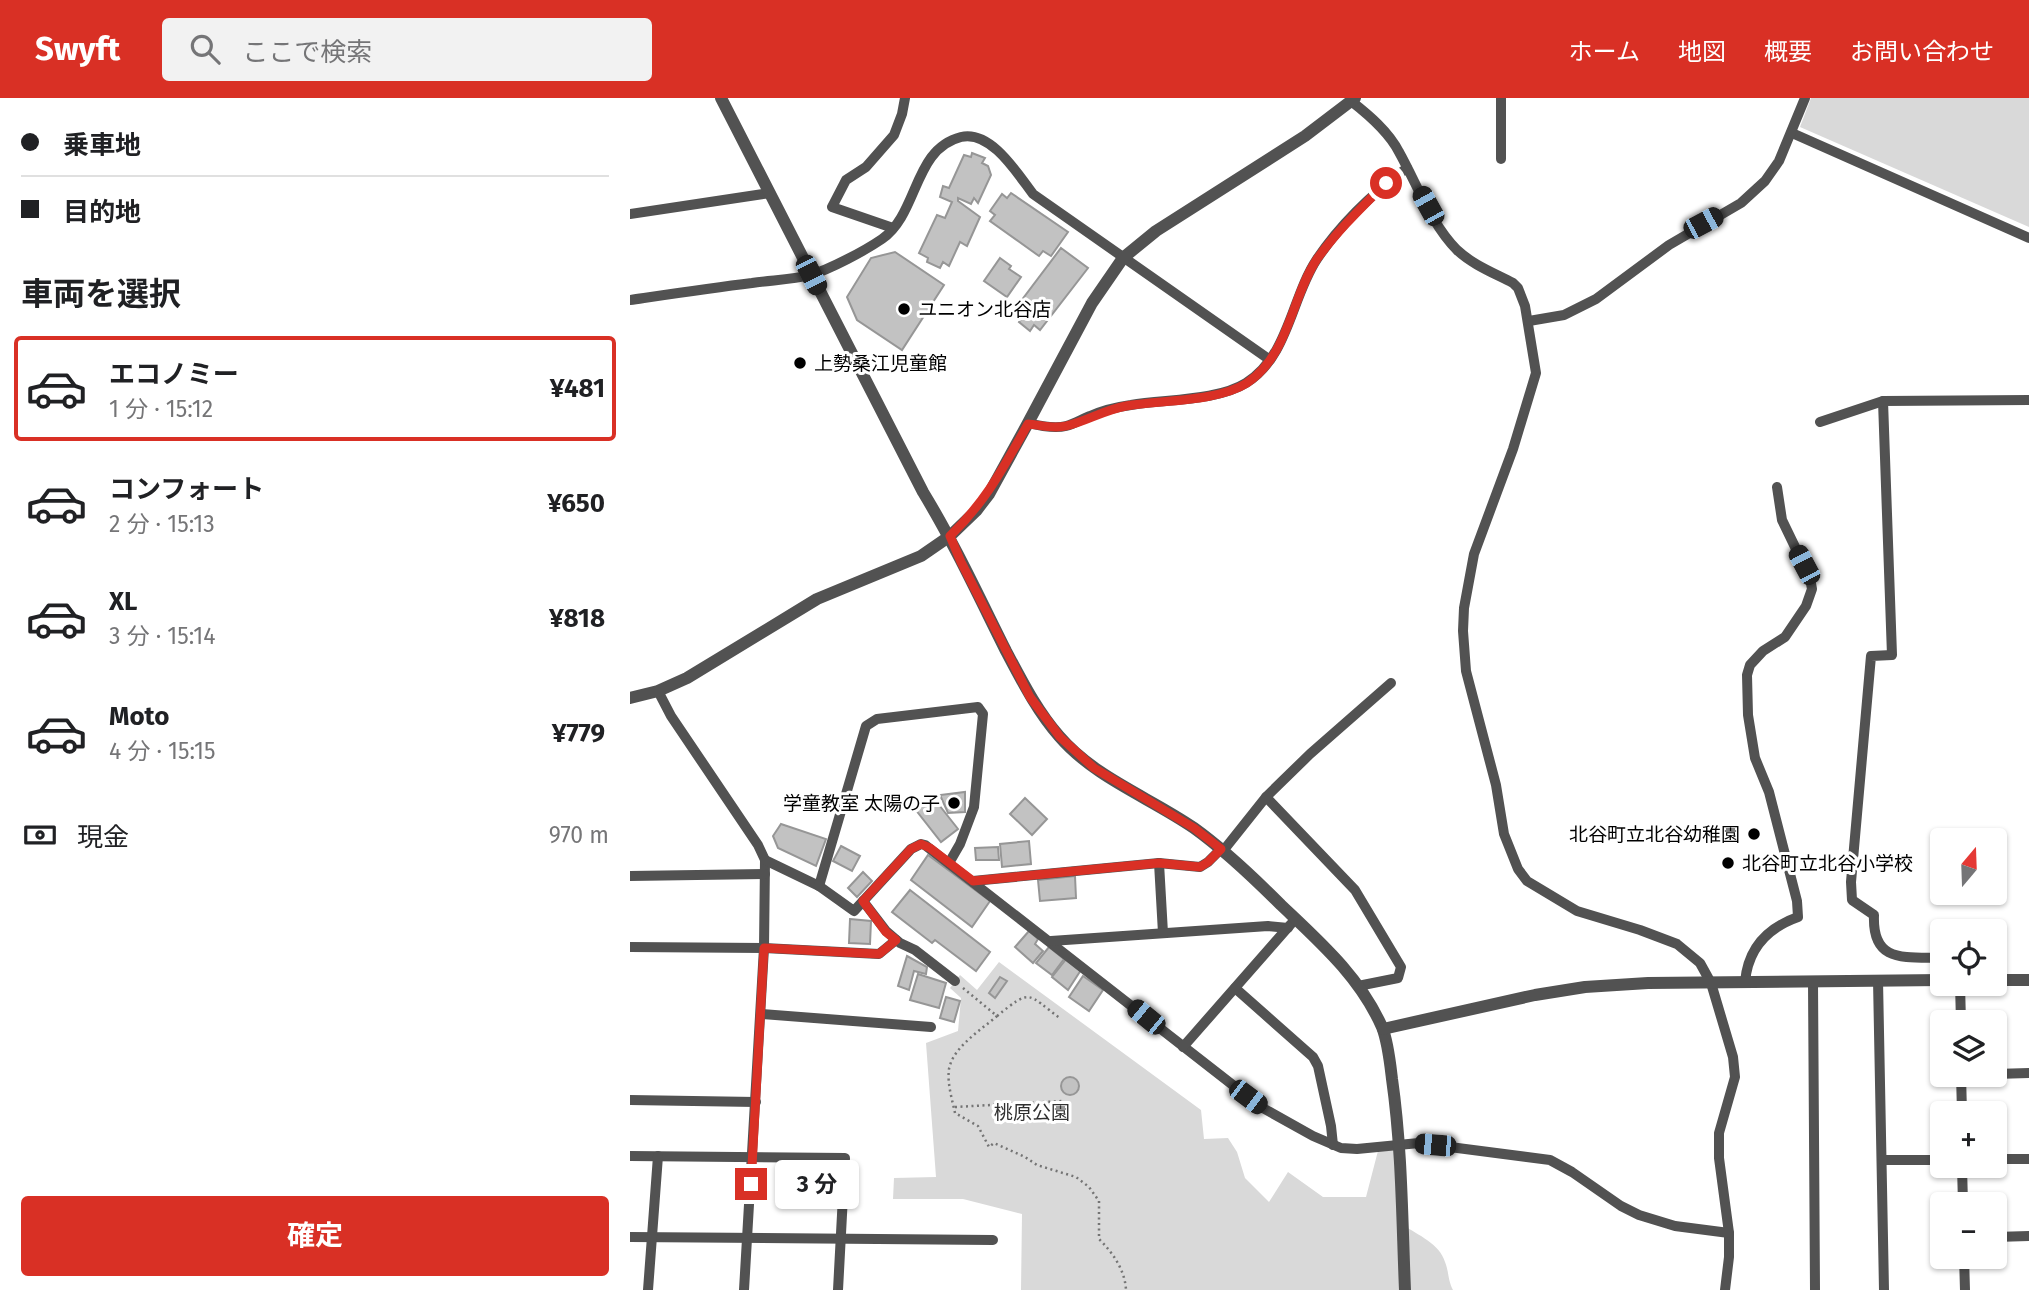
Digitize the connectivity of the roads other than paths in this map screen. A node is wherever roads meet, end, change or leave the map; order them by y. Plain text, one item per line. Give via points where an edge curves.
1 (721, 98) edge
2 (905, 98) edge
3 (1501, 98) edge
4 (1805, 98) edge
5 (1351, 99) edge
6 (1792, 133) junction
7 (1501, 159) dead end
8 (1407, 168) junction
9 (770, 192) junction
10 (630, 214) edge
11 (893, 228) junction
12 (2029, 238) edge
13 (1123, 258) junction
14 (811, 275) junction
15 (630, 300) edge
16 (1529, 321) junction
17 (1270, 360) junction
18 (2029, 400) edge
19 (1883, 401) junction
20 (1820, 422) dead end
21 (1028, 424) junction
22 (1777, 486) dead end
23 (950, 536) junction
24 (1391, 683) dead end
25 (658, 691) junction
26 (630, 698) edge
27 (1266, 797) junction
28 (1222, 850) junction
29 (765, 860) junction
30 (949, 863) junction
31 (1159, 863) junction
32 (765, 874) junction
33 (630, 876) edge
34 (973, 881) junction
35 (818, 886) junction
36 (863, 901) junction
37 (1292, 923) junction
38 (1163, 933) junction
39 (896, 940) junction
40 (1051, 942) junction
41 (630, 947) edge
42 (764, 948) junction
43 (1930, 957) edge
44 (1878, 980) junction
45 (1930, 980) edge
46 (2007, 980) edge
47 (2029, 980) edge
48 (955, 981) road end
49 (1745, 982) junction
50 (1813, 982) junction
51 (1711, 983) junction
52 (1358, 986) junction
53 (1235, 988) junction
54 (761, 1014) junction
55 (931, 1027) dead end
56 (1383, 1029) junction
57 (1183, 1047) junction
58 (2029, 1073) edge
59 (2007, 1074) edge
60 (630, 1100) edge
61 (756, 1102) junction
62 (1399, 1144) junction
63 (1333, 1145) junction
64 (630, 1156) edge
65 (658, 1156) junction
66 (752, 1157) junction
67 (2007, 1159) edge
68 (2029, 1159) edge
69 (1883, 1160) junction
70 (1930, 1160) edge
71 (1729, 1233) junction
72 (2029, 1236) edge
73 (630, 1237) edge
74 (652, 1237) junction
75 (2007, 1237) edge
76 (747, 1238) junction
77 (841, 1239) junction
78 (993, 1240) dead end
79 (1964, 1269) edge
80 (648, 1290) edge
81 (744, 1290) edge
82 (838, 1290) edge
83 (1405, 1290) edge
84 (1725, 1290) edge
85 (1815, 1290) edge
86 (1884, 1290) edge
87 (1965, 1290) edge

1 - 9 street
2 - 11 street via 894,135 866,167 846,180 832,207
3 - 7 street
4 - 6 street
5 - 8 street via 1398,150
5 - 13 street via 1305,136 1156,231
6 - 12 street
6 - 16 street via 1765,181 1741,203 1669,245 1597,299 1564,315
8 - 16 street via 1456,249 1518,288
8 - 17 street via 1386,183 1317,259
9 - 10 street
9 - 14 street
11 - 13 street via 925,166 941,146 963,136 989,142 1033,194
11 - 14 street via 884,238
13 - 17 street
13 - 21 street via 1092,303
14 - 15 street
14 - 23 street via 922,492
16 - 51 street via 1536,373 1475,554 1464,608 1466,671 1504,834 1527,881 1577,911 1677,944 1700,963
17 - 21 street via 1246,384 1216,394 1110,409 1065,426
18 - 19 street
19 - 20 street
19 - 43 street via 1892,655 1871,656 1852,900 1874,915 1875,938 1882,948 1896,955
21 - 23 street via 989,494
22 - 49 street via 1782,520 1812,589 1785,637 1763,650 1749,666 1748,715 1752,747 1769,792 1798,917 1766,934 1749,961
23 - 25 street via 922,556 817,599 713,664
23 - 28 street via 1030,697 1060,737 1094,768
24 - 27 street
25 - 26 street
25 - 29 street
27 - 28 street
27 - 52 street via 1355,890 1401,967 1398,978
28 - 31 street via 1200,867
28 - 37 street
29 - 32 street
29 - 35 street
30 - 34 street
30 - 35 street via 974,807 983,714 974,706 877,719 866,726
30 - 36 street via 925,845 916,846
31 - 34 street
31 - 38 street
32 - 33 street
32 - 42 street
34 - 40 street
35 - 36 street via 854,911
36 - 39 street
37 - 38 street
37 - 52 street via 1322,943
37 - 53 street
38 - 40 street
39 - 42 street via 879,954
39 - 48 street
40 - 57 street
41 - 42 street
42 - 54 street
44 - 45 street
44 - 50 street
44 - 69 street
46 - 47 street
49 - 50 street
49 - 51 street
50 - 85 street
51 - 56 street via 1648,983 1535,995
51 - 71 street via 1735,1077 1720,1133 1719,1158
52 - 56 street
53 - 57 street
53 - 63 street via 1313,1057
54 - 55 street
54 - 61 street
56 - 62 street
57 - 63 street via 1261,1107
58 - 59 street
60 - 61 street
61 - 66 street
62 - 63 street via 1357,1149
62 - 71 street via 1550,1160 1639,1215 1675,1226
62 - 83 street
64 - 65 street
65 - 66 street
65 - 74 street
66 - 76 street
66 - 77 street via 845,1158
67 - 68 street
69 - 70 street
69 - 86 street
71 - 84 street
72 - 75 street
73 - 74 street
74 - 76 street
74 - 80 street
76 - 77 street
76 - 81 street
77 - 78 street
77 - 82 street
79 - 87 street

